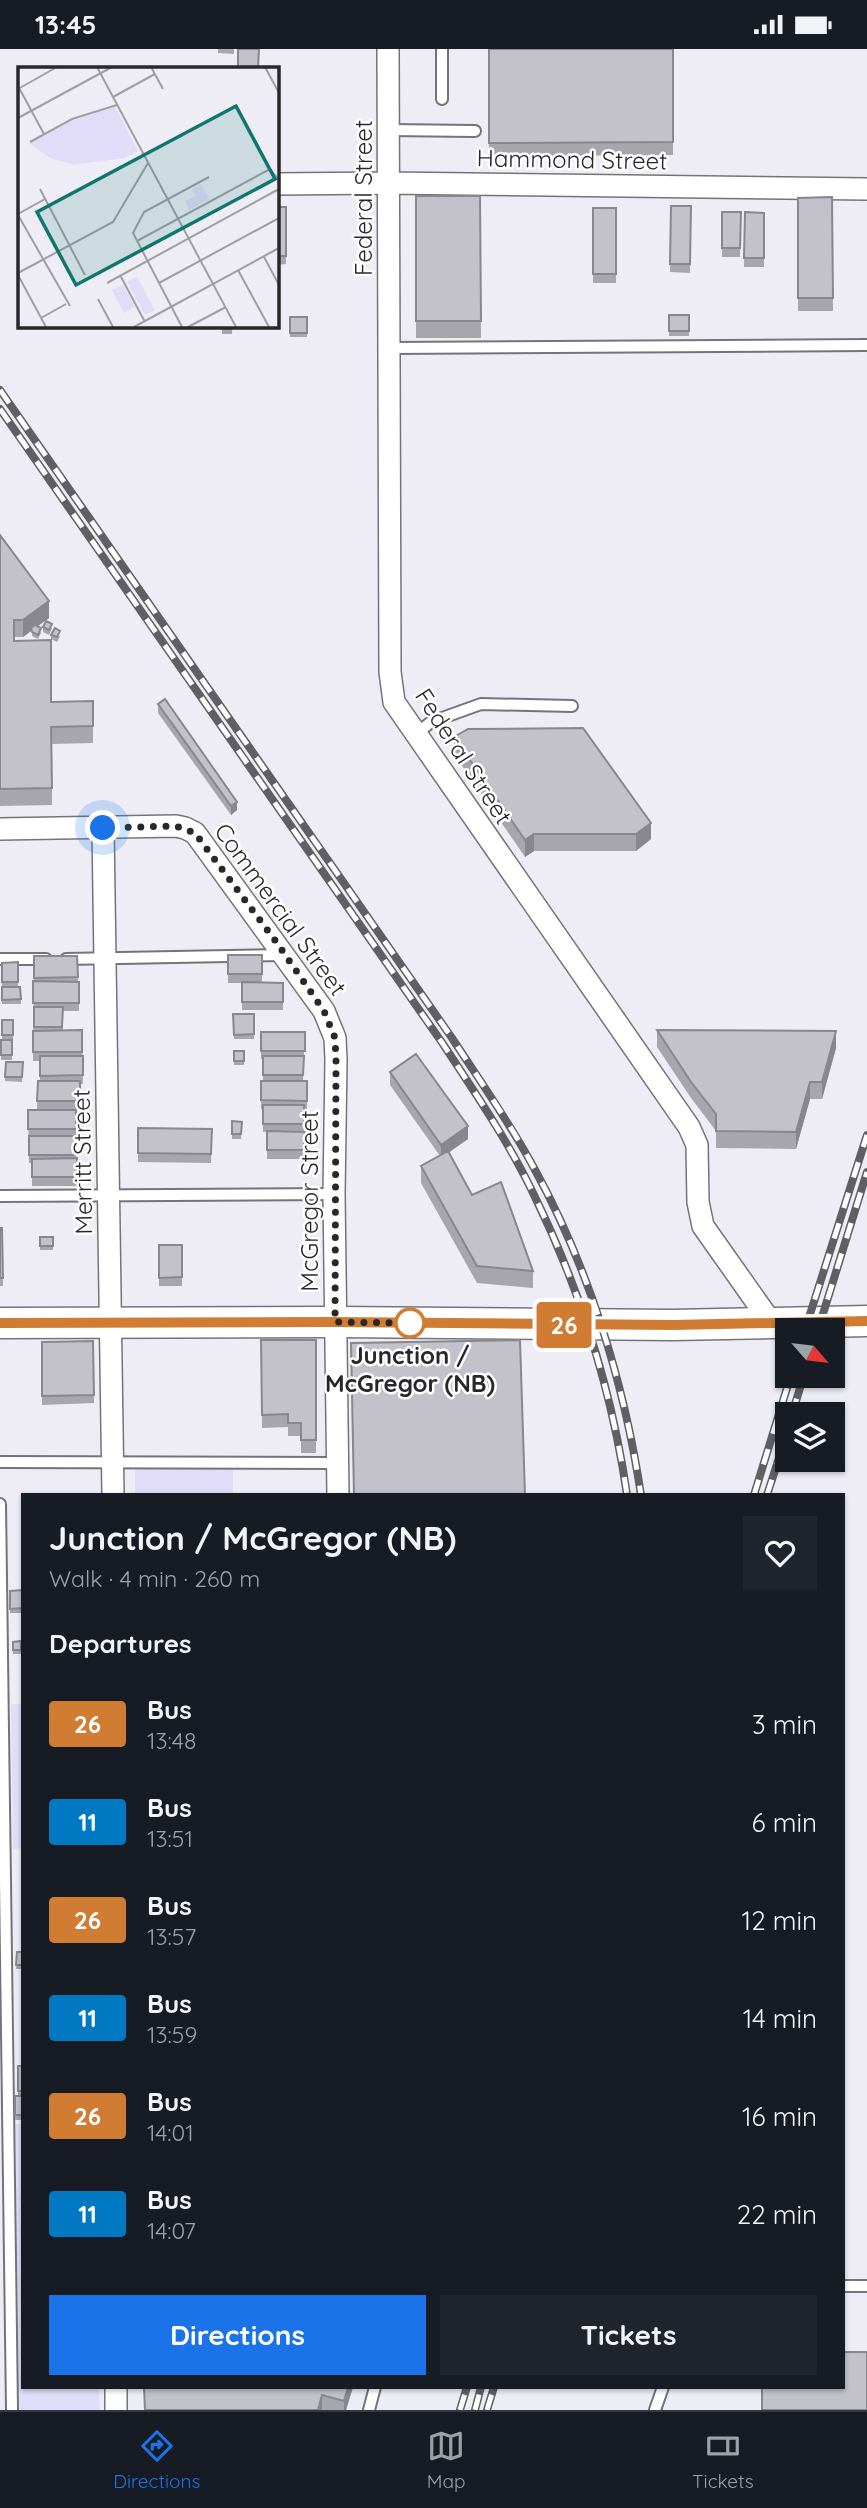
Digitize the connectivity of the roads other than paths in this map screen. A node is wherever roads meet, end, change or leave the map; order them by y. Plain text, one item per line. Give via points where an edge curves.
1 (388, 49) edge
2 (442, 49) edge
3 (443, 99) dead end
4 (388, 130) junction
5 (475, 131) dead end
6 (388, 183) junction
7 (278, 184) edge
8 (867, 189) edge
9 (867, 345) edge
10 (390, 348) junction
11 (572, 706) dead end
12 (415, 735) junction
13 (103, 828) junction
14 (0, 829) edge
15 (285, 955) junction
16 (0, 959) edge
17 (105, 959) junction
18 (336, 1075) joint
19 (334, 1194) junction
20 (108, 1195) junction
21 (0, 1196) edge
22 (771, 1321) junction
23 (867, 1321) edge
24 (335, 1322) junction
25 (0, 1323) edge
26 (110, 1323) junction
27 (0, 1462) edge
28 (113, 1463) junction
29 (338, 1463) junction
30 (113, 1493) edge
31 (338, 1493) edge
32 (0, 1504) edge
33 (845, 2286) edge
34 (867, 2286) edge
35 (116, 2389) edge
36 (374, 2389) edge
37 (662, 2389) edge
38 (12, 2410) edge
39 (116, 2410) edge
40 (369, 2410) edge
41 (655, 2410) edge

1 - 4 street, Federal Street
2 - 3 lane
4 - 5 lane
4 - 6 street, Federal Street
6 - 7 street, Hammond Street
6 - 8 street, Hammond Street
6 - 10 street, Federal Street
9 - 10 lane
10 - 12 street, Federal Street via 390,672 394,702
11 - 12 lane via 481,704 431,722
12 - 22 street, Federal Street via 690,1127 698,1145 699,1217
13 - 14 street
13 - 15 street, Commercial Street via 176,826 201,839
13 - 17 street, Merritt Street
15 - 17 lane
15 - 18 street, Commercial Street via 331,1026
16 - 17 lane
17 - 20 street, Merritt Street
18 - 19 street, McGregor Street
19 - 20 lane
19 - 24 street, McGregor Street
20 - 21 lane
20 - 26 street, Merritt Street
22 - 23 street
22 - 24 street via 595,1325
24 - 26 street
24 - 29 street, McGregor Street
25 - 26 street
26 - 28 street, Merritt Street
27 - 28 lane
28 - 29 lane
28 - 30 street, Merritt Street
29 - 31 street, McGregor Street
32 - 38 lane
33 - 34 lane
35 - 39 street
36 - 40 lane
37 - 41 lane

